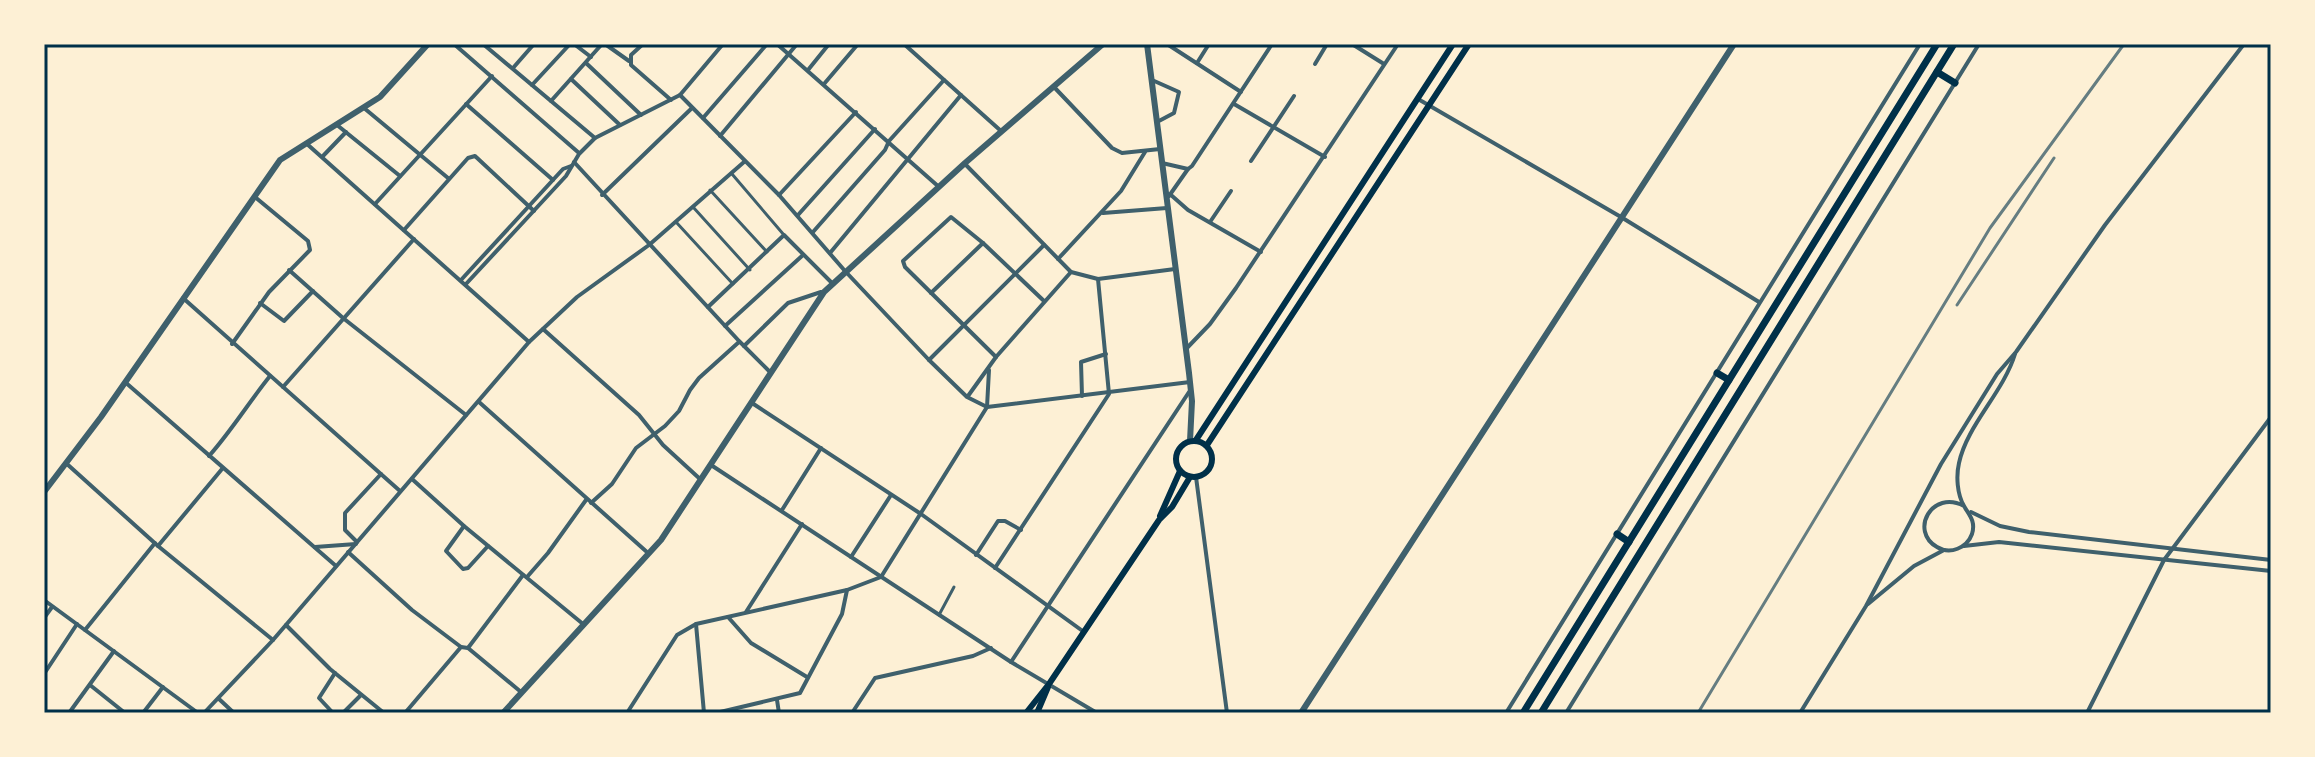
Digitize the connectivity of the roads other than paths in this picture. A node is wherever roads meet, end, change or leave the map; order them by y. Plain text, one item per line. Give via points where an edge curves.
1 (428, 44) edge
2 (454, 44) edge
3 (483, 44) edge
4 (572, 44) edge
5 (604, 44) edge
6 (643, 44) edge
7 (723, 44) edge
8 (767, 44) edge
9 (777, 44) edge
10 (797, 44) edge
11 (829, 44) edge
12 (858, 44) edge
13 (904, 44) edge
14 (1103, 44) edge
15 (1147, 44) edge
16 (1167, 44) edge
17 (1209, 44) edge
18 (1272, 44) edge
19 (1327, 44) edge
20 (1352, 44) edge
21 (1398, 44) edge
22 (1453, 44) edge
23 (1468, 44) edge
24 (1734, 44) edge
25 (1920, 44) edge
26 (1937, 44) edge
27 (1954, 44) edge
28 (1979, 44) edge
29 (2244, 44) edge
30 (531, 45) edge
31 (789, 54) junction
32 (591, 57) junction
33 (629, 61) junction
34 (586, 63) junction
35 (1197, 63) junction
36 (1315, 64) dead end
37 (1384, 64) junction
38 (513, 68) junction
39 (808, 70) junction
40 (1937, 72) junction
41 (492, 76) junction
42 (571, 79) junction
43 (944, 80) junction
44 (1152, 80) junction
45 (1955, 83) junction
46 (824, 84) junction
47 (532, 85) junction
48 (1053, 87) junction
49 (1241, 92) junction
50 (680, 95) junction
51 (961, 95) junction
52 (1294, 96) dead end
53 (1418, 99) junction
54 (671, 100) junction
55 (551, 101) junction
56 (466, 104) junction
57 (1234, 104) junction
58 (1429, 105) junction
59 (364, 108) junction
60 (692, 108) junction
61 (856, 112) junction
62 (641, 115) junction
63 (703, 118) junction
64 (1157, 122) junction
65 (337, 125) junction
66 (620, 125) junction
67 (1275, 127) junction
68 (875, 129) junction
69 (1001, 131) junction
70 (346, 132) junction
71 (720, 136) junction
72 (595, 138) junction
73 (889, 141) junction
74 (305, 142) junction
75 (1160, 149) junction
76 (1145, 152) junction
77 (421, 154) junction
78 (579, 154) junction
79 (323, 156) junction
80 (1325, 157) junction
81 (909, 158) junction
82 (1251, 161) dead end
83 (744, 162) junction
84 (965, 163) junction
85 (1162, 163) junction
86 (572, 164) junction
87 (1188, 169) junction
88 (731, 173) junction
89 (400, 176) junction
90 (449, 179) junction
91 (553, 180) junction
92 (939, 187) junction
93 (710, 190) junction
94 (1231, 191) dead end
95 (602, 195) junction
96 (779, 195) junction
97 (253, 196) junction
98 (1168, 196) junction
99 (375, 204) junction
100 (529, 206) junction
101 (693, 207) junction
102 (1167, 208) junction
103 (534, 211) junction
104 (1100, 213) junction
105 (798, 215) junction
106 (1621, 217) junction
107 (676, 222) junction
108 (1210, 222) junction
109 (404, 230) junction
110 (813, 232) junction
111 (784, 235) junction
112 (414, 239) junction
113 (983, 243) junction
114 (649, 245) junction
115 (1044, 245) junction
116 (768, 252) junction
117 (1261, 252) junction
118 (830, 253) junction
119 (803, 254) junction
120 (1058, 259) junction
121 (1175, 269) junction
122 (289, 270) junction
123 (750, 270) junction
124 (845, 271) junction
125 (1071, 272) junction
126 (1014, 274) junction
127 (1098, 279) junction
128 (463, 282) junction
129 (832, 283) junction
130 (734, 285) junction
131 (313, 291) junction
132 (824, 292) junction
133 (931, 293) junction
134 (183, 298) junction
135 (1044, 301) junction
136 (260, 303) junction
137 (1760, 303) junction
138 (708, 307) junction
139 (343, 318) junction
140 (725, 326) junction
141 (965, 326) junction
142 (543, 329) junction
143 (739, 341) junction
144 (529, 342) junction
145 (232, 344) junction
146 (744, 346) junction
147 (1186, 349) junction
148 (2016, 352) junction
149 (1106, 354) junction
150 (996, 357) junction
151 (929, 360) junction
152 (989, 370) junction
153 (770, 372) junction
154 (1717, 373) junction
155 (270, 376) junction
156 (1729, 380) junction
157 (125, 382) junction
158 (1190, 386) junction
159 (283, 387) junction
160 (1109, 394) junction
161 (967, 397) junction
162 (1082, 397) junction
163 (478, 401) junction
164 (750, 401) junction
165 (987, 407) junction
166 (466, 415) junction
167 (2271, 417) edge
168 (655, 434) junction
169 (1193, 440) junction
170 (1207, 445) junction
171 (821, 448) junction
172 (209, 456) junction
173 (67, 464) junction
174 (709, 464) junction
175 (222, 469) junction
176 (1180, 471) junction
177 (381, 474) junction
178 (1193, 477) junction
179 (412, 479) junction
180 (700, 479) junction
181 (400, 491) junction
182 (44, 492) edge
183 (892, 495) junction
184 (588, 501) junction
185 (1966, 509) junction
186 (782, 511) junction
187 (1915, 511) junction
188 (921, 514) junction
189 (1926, 518) junction
190 (1159, 520) junction
191 (802, 524) junction
192 (464, 526) junction
193 (1021, 530) junction
194 (1617, 534) junction
195 (1629, 542) junction
196 (356, 543) junction
197 (156, 544) junction
198 (488, 546) junction
199 (315, 547) junction
200 (1962, 547) junction
201 (2172, 547) junction
202 (1944, 550) junction
203 (348, 552) junction
204 (650, 555) junction
205 (976, 555) junction
206 (851, 557) junction
207 (2255, 558) junction
208 (2164, 560) junction
209 (2271, 560) edge
210 (336, 566) junction
211 (995, 568) junction
212 (2253, 569) junction
213 (2271, 571) edge
214 (525, 576) junction
215 (881, 577) junction
216 (954, 587) dead end
217 (847, 590) junction
218 (44, 600) edge
219 (1048, 605) junction
220 (1866, 606) junction
221 (52, 607) junction
222 (746, 612) junction
223 (939, 615) junction
224 (728, 617) junction
225 (44, 618) edge
226 (77, 624) junction
227 (696, 624) junction
228 (286, 625) junction
229 (584, 626) junction
230 (85, 630) junction
231 (1084, 632) junction
232 (273, 640) junction
233 (461, 647) junction
234 (468, 648) junction
235 (991, 648) junction
236 (114, 651) junction
237 (1011, 662) junction
238 (335, 673) junction
239 (44, 674) edge
240 (807, 677) junction
241 (1049, 684) junction
242 (90, 685) junction
243 (163, 687) junction
244 (521, 692) junction
245 (361, 695) junction
246 (219, 699) junction
247 (777, 700) junction
248 (69, 713) edge
249 (125, 713) edge
250 (143, 713) edge
251 (198, 713) edge
252 (204, 713) edge
253 (234, 713) edge
254 (333, 713) edge
255 (343, 713) edge
256 (384, 713) edge
257 (405, 713) edge
258 (503, 713) edge
259 (627, 713) edge
260 (704, 713) edge
261 (716, 713) edge
262 (779, 713) edge
263 (853, 713) edge
264 (1026, 713) edge
265 (1037, 713) edge
266 (1096, 713) edge
267 (1227, 713) edge
268 (1301, 713) edge
269 (1506, 713) edge
270 (1523, 713) edge
271 (1541, 713) edge
272 (1566, 713) edge
273 (1800, 713) edge
274 (2087, 713) edge

1 - 59 street via 398,80
2 - 41 street
3 - 38 street
4 - 32 street
4 - 47 street
5 - 32 street
5 - 33 street
6 - 33 street
7 - 50 street
8 - 63 street
9 - 31 street
10 - 31 street
11 - 39 street
12 - 46 street
13 - 43 street
14 - 48 street
15 - 44 street
16 - 35 street
17 - 35 street
18 - 49 street
19 - 36 street
20 - 37 street
21 - 37 street
22 - 53 main road
23 - 58 main road
24 - 106 street
25 - 137 street
26 - 156 main road
27 - 40 main road
28 - 45 street
29 - 148 street via 2105,225
30 - 38 street
31 - 39 street
31 - 71 street
32 - 34 street
33 - 54 street
34 - 42 street
34 - 62 street
35 - 49 street
37 - 80 street
38 - 47 street
39 - 46 street
40 - 45 main road
40 - 271 main road
41 - 56 street
41 - 78 street
42 - 55 street
42 - 66 street
43 - 51 street
43 - 73 street
44 - 64 street
44 - 64 street via 1179,92 1174,113
45 - 272 street
46 - 61 street
47 - 55 street
48 - 69 street
48 - 76 street via 1112,148
49 - 57 street
50 - 54 street
50 - 60 street
51 - 69 street
51 - 81 street
52 - 67 street
53 - 58 street
53 - 169 main road
54 - 62 street
55 - 72 street
56 - 77 street
56 - 91 street
57 - 67 street
57 - 87 street
58 - 106 street
58 - 170 main road
59 - 65 street
59 - 77 street
60 - 63 street
60 - 95 street
61 - 68 street
61 - 96 street
62 - 66 street
63 - 71 street
64 - 75 street
65 - 70 street
65 - 74 street
66 - 72 street
67 - 80 street
67 - 82 street
68 - 73 street
68 - 105 street
69 - 84 street
70 - 79 street
70 - 89 street
71 - 83 street
72 - 78 street
73 - 81 street
73 - 110 street
74 - 79 street
74 - 97 street via 280,160
75 - 76 street
75 - 85 street
76 - 104 street
77 - 89 street
77 - 90 street
78 - 86 street
79 - 99 street
80 - 117 street
81 - 92 street
81 - 118 street
83 - 88 street
83 - 96 street
84 - 92 street
84 - 115 street
85 - 87 street
85 - 98 street
86 - 91 street
86 - 95 street
86 - 103 street
87 - 98 street
88 - 93 street
88 - 111 street
89 - 99 street
90 - 100 street via 475,156
90 - 109 street
91 - 100 street
92 - 124 street
93 - 101 street
93 - 116 street
94 - 108 street
95 - 114 street
96 - 105 street
97 - 122 street via 311,245
97 - 134 street
98 - 102 street
98 - 108 street
99 - 109 street
100 - 103 street
100 - 128 street
101 - 107 street
101 - 123 street
102 - 104 street
102 - 121 street
103 - 128 street
104 - 120 street
105 - 110 street
106 - 137 street
106 - 268 street
107 - 114 street
107 - 130 street
108 - 117 street
109 - 112 street
110 - 118 street
111 - 116 street
111 - 119 street
112 - 128 street
112 - 139 street
113 - 126 street
113 - 133 street
113 - 133 street via 955,218 947,218 903,261
114 - 138 street
114 - 142 street
115 - 120 street
115 - 126 street
116 - 123 street
117 - 147 street
118 - 124 street
119 - 129 street
119 - 140 street
120 - 125 street
121 - 127 street
121 - 147 street
122 - 131 street
122 - 136 street
123 - 130 street
124 - 129 street
124 - 151 street
125 - 127 street
125 - 135 street
126 - 135 street
126 - 141 street
127 - 149 street
128 - 144 street
129 - 132 street
130 - 138 street
131 - 136 street via 284,321
131 - 139 street
132 - 146 street via 788,303
132 - 153 street
133 - 141 street
134 - 145 street
134 - 157 street
135 - 150 street
136 - 145 street
137 - 154 street
138 - 140 street
139 - 159 street
139 - 166 street
140 - 143 street
141 - 150 street
141 - 151 street
142 - 144 street
142 - 168 street
143 - 146 street
143 - 168 street via 699,378 679,411
144 - 163 street
145 - 155 street
146 - 153 street
147 - 158 street
148 - 185 street via 1960,460 1958,484
148 - 187 street via 1997,374
149 - 160 street
149 - 162 street via 1081,362
150 - 152 street
151 - 161 street
152 - 161 street
152 - 165 street
153 - 164 street
154 - 156 main road
154 - 194 street
155 - 159 street
155 - 172 street
156 - 195 main road
157 - 172 street
157 - 173 street
158 - 160 street
158 - 169 street
158 - 219 street
159 - 177 street
160 - 162 street
160 - 193 street
161 - 165 street
162 - 165 street
163 - 166 street
163 - 184 street
164 - 171 street
164 - 174 street
165 - 188 street
166 - 179 street
167 - 201 street
168 - 180 street
168 - 184 street via 636,448 612,484
169 - 170 main road
169 - 176 main road via 1177,453
170 - 178 main road via 1212,465
171 - 183 street
171 - 186 street
172 - 175 street
173 - 182 street
173 - 197 street
174 - 180 street
174 - 186 street
175 - 197 street
175 - 199 street
176 - 178 main road
176 - 190 main road
177 - 181 street
177 - 196 street via 345,513 345,530
178 - 190 main road
178 - 267 street
179 - 181 street
179 - 192 street
180 - 204 street
181 - 196 street
183 - 188 street
183 - 206 street
184 - 204 street
184 - 214 street
185 - 189 street via 1942,502
185 - 200 street via 1974,526
185 - 201 street via 2018,530
186 - 191 street
187 - 189 street
187 - 220 street
188 - 205 street
188 - 215 street
189 - 202 street via 1926,534
190 - 231 main road
191 - 206 street
191 - 222 street
192 - 198 street
192 - 198 street via 446,551 463,569
193 - 205 street via 998,521
193 - 211 street
194 - 195 main road
194 - 269 street
195 - 270 main road
196 - 199 street
196 - 203 street
197 - 230 street
197 - 232 street
198 - 214 street
199 - 210 street
200 - 202 street
200 - 208 street via 1999,542
201 - 207 street
201 - 208 street
202 - 220 street via 1914,566
203 - 210 street
203 - 233 street
204 - 229 street
205 - 211 street
206 - 215 street
207 - 209 street
207 - 212 street
208 - 212 street
208 - 274 street
210 - 228 street
211 - 219 street
212 - 213 street
214 - 229 street
214 - 234 street
215 - 217 street
215 - 223 street
216 - 223 street
217 - 222 street
217 - 240 street via 842,614
218 - 221 street
219 - 231 street
219 - 237 street
220 - 273 street
221 - 225 street
221 - 226 street
222 - 224 street
223 - 235 street
224 - 227 street
224 - 240 street via 751,643
226 - 230 street
226 - 239 street
227 - 259 street via 677,635
227 - 260 street
228 - 232 street
228 - 238 street
229 - 244 street
230 - 236 street
231 - 241 main road
232 - 246 street
233 - 234 street
233 - 257 street
234 - 244 street
235 - 237 street
235 - 263 street via 875,678
236 - 242 street
236 - 243 street
237 - 241 street
238 - 245 street
238 - 254 street via 319,698
240 - 247 street via 800,693
241 - 264 main road
241 - 265 main road
241 - 266 street
242 - 248 street
242 - 249 street
243 - 250 street
243 - 251 street
244 - 258 street
245 - 255 street
245 - 256 street
246 - 252 street
246 - 253 street
247 - 261 street
247 - 262 street

